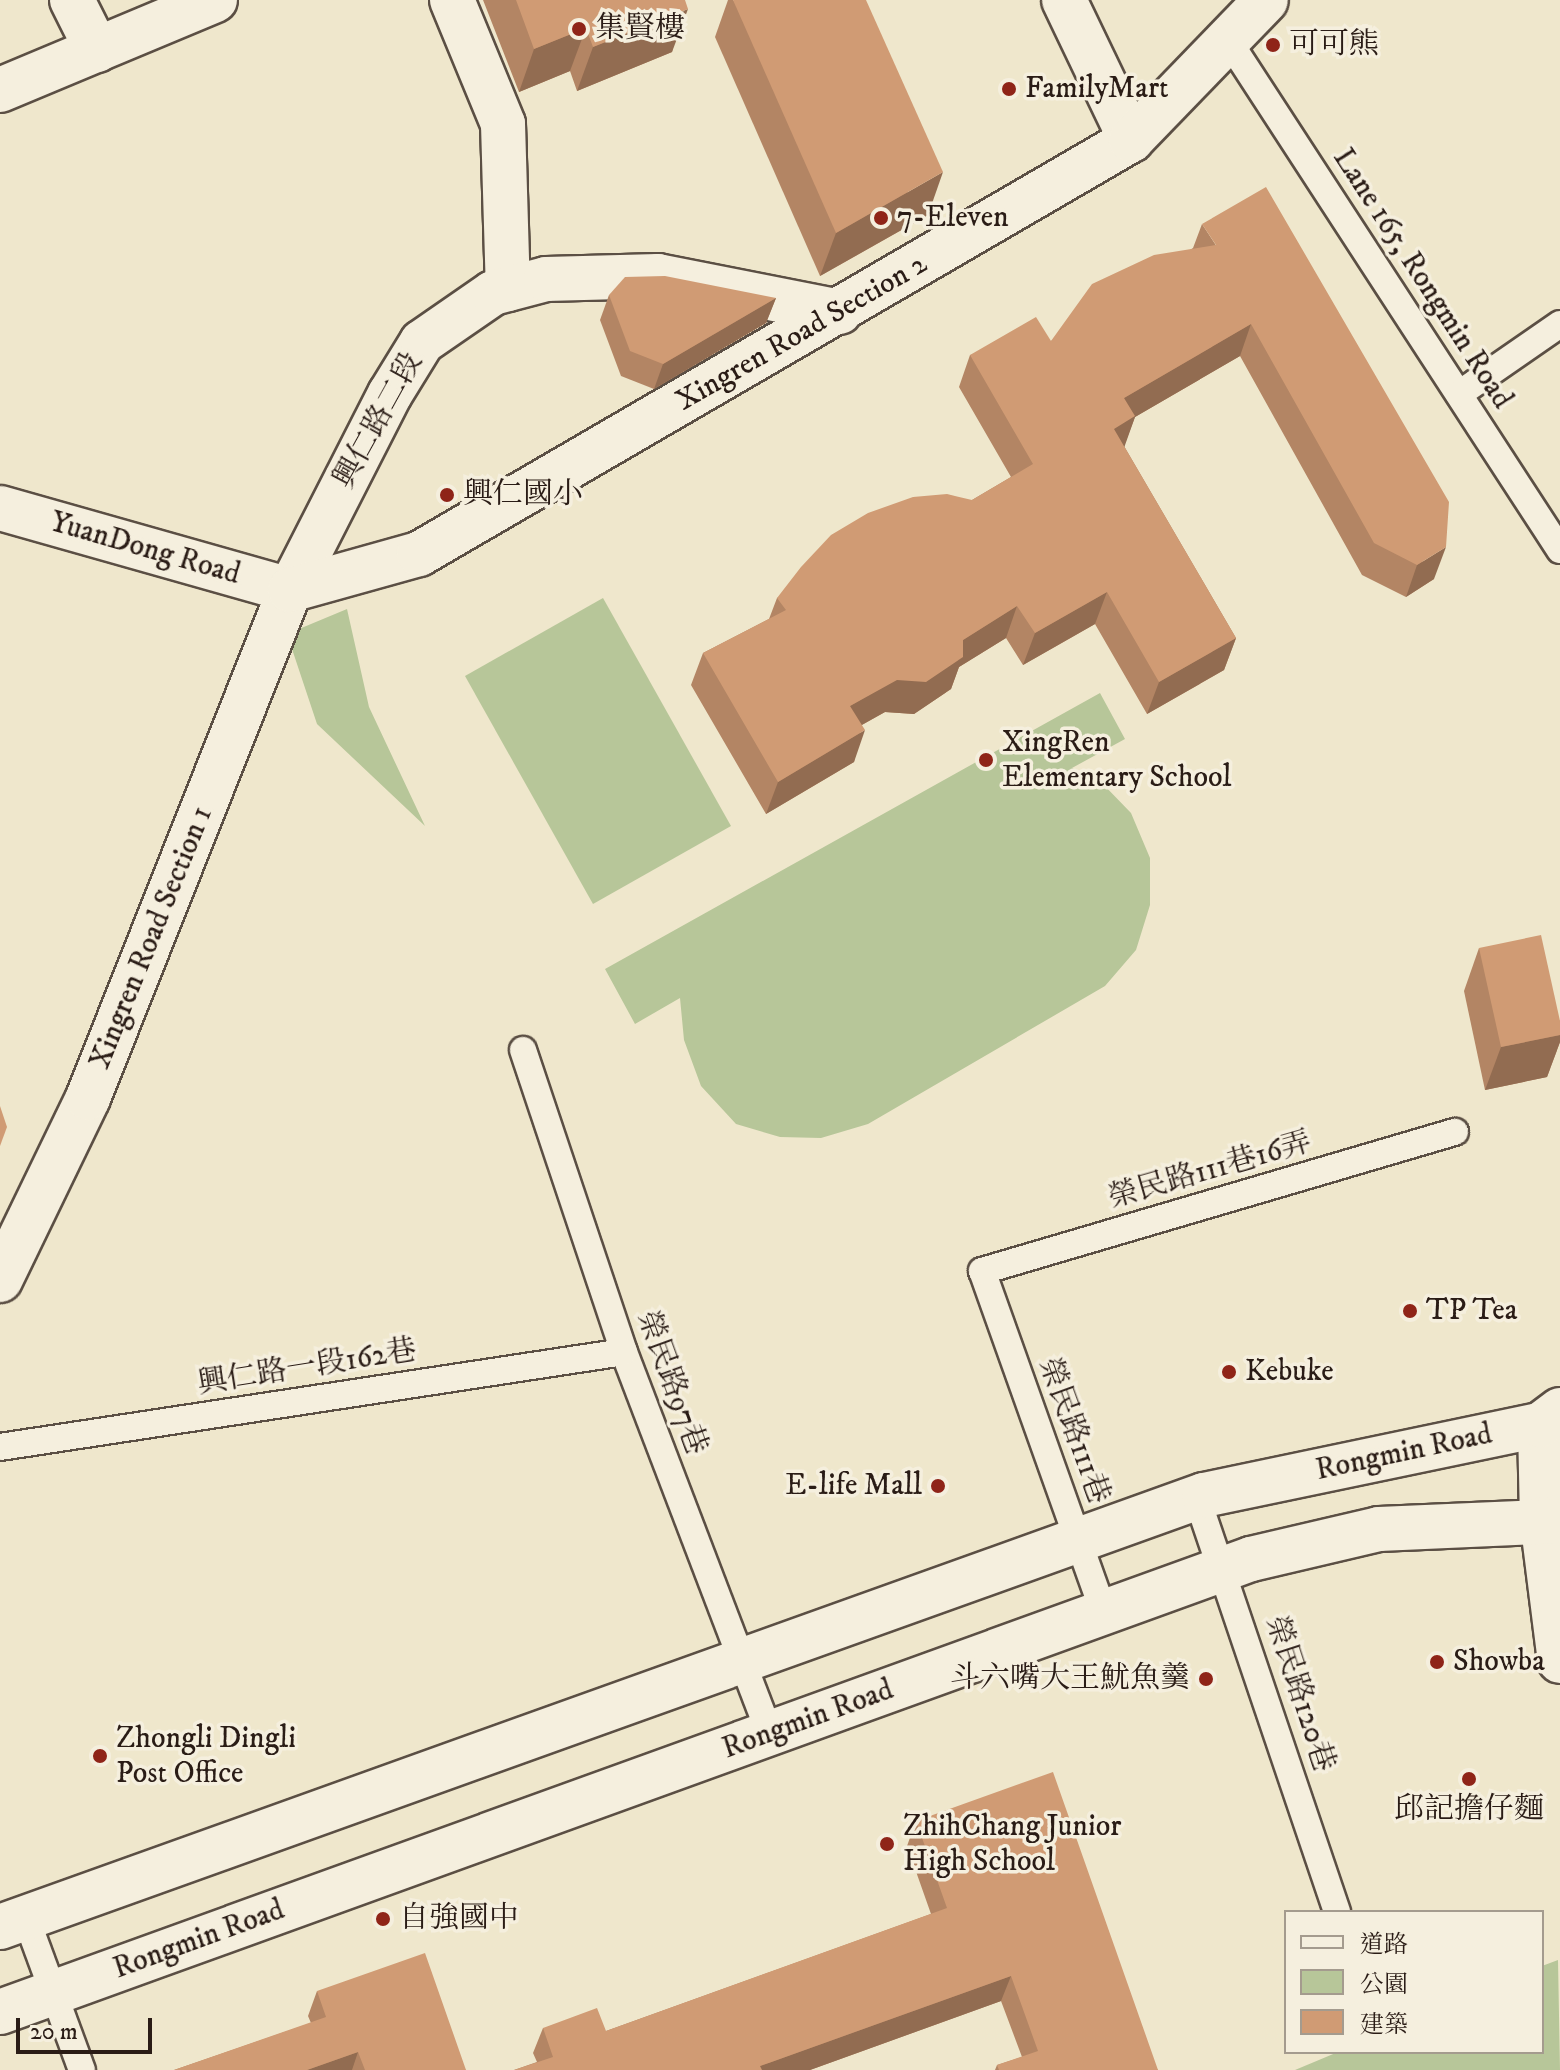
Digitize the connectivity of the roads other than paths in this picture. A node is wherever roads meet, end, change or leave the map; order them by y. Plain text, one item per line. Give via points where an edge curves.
1 (72, 0) edge
2 (215, 0) edge
3 (452, 0) edge
4 (1064, 0) edge
5 (1266, 0) edge
6 (1230, 43) junction
7 (97, 50) junction
8 (0, 90) edge
9 (1131, 140) junction
10 (508, 289) junction
11 (839, 312) junction
12 (1560, 324) edge
13 (1459, 394) junction
14 (0, 508) edge
15 (1560, 550) edge
16 (290, 590) junction
17 (523, 1050) dead end
18 (1455, 1132) dead end
19 (982, 1271) joint
20 (0, 1280) edge
21 (624, 1352) junction
22 (1553, 1422) edge
23 (0, 1447) edge
24 (1197, 1498) junction
25 (1551, 1520) edge
26 (1078, 1540) junction
27 (1224, 1570) junction
28 (1104, 1613) junction
29 (741, 1661) junction
30 (1560, 1661) edge
31 (770, 1734) junction
32 (1336, 1910) edge
33 (13, 1922) edge
34 (52, 1993) junction
35 (0, 2012) edge
36 (82, 2070) edge

1 - 7 street
2 - 7 street
3 - 10 street via 503,124
4 - 9 street
5 - 6 street, Xingren Road Section 2
6 - 9 street, Xingren Road Section 2
6 - 13 lane, Lane 165, Rongmin Road
7 - 8 street
9 - 11 street, Xingren Road Section 2
10 - 11 street, 興仁路二段 via 546,279 658,276
10 - 16 street, 興仁路二段 via 493,293 422,342
11 - 16 street, Xingren Road Section 2 via 419,554
12 - 13 lane
13 - 15 lane, Lane 165, Rongmin Road
14 - 16 street, YuanDong Road
16 - 20 street, Xingren Road Section 1 via 88,1098
17 - 21 lane, 榮民路97巷
18 - 19 lane, 榮民路111巷16弄
19 - 26 lane, 榮民路111巷
21 - 23 lane, 興仁路一段162巷
21 - 29 lane, 榮民路97巷
22 - 24 street, Rongmin Road
22 - 25 street, Rongmin Road
24 - 26 street, Rongmin Road
24 - 27 lane, 榮民路120巷
25 - 27 street, Rongmin Road via 1379,1529
25 - 30 street
26 - 28 lane, 榮民路111巷
26 - 29 street, Rongmin Road
27 - 28 street, Rongmin Road
27 - 32 lane, 榮民路120巷
28 - 31 street, Rongmin Road
29 - 31 lane, 榮民路97巷
29 - 33 street, Rongmin Road
31 - 34 street, Rongmin Road
33 - 34 lane
34 - 35 street, Rongmin Road
34 - 36 lane

